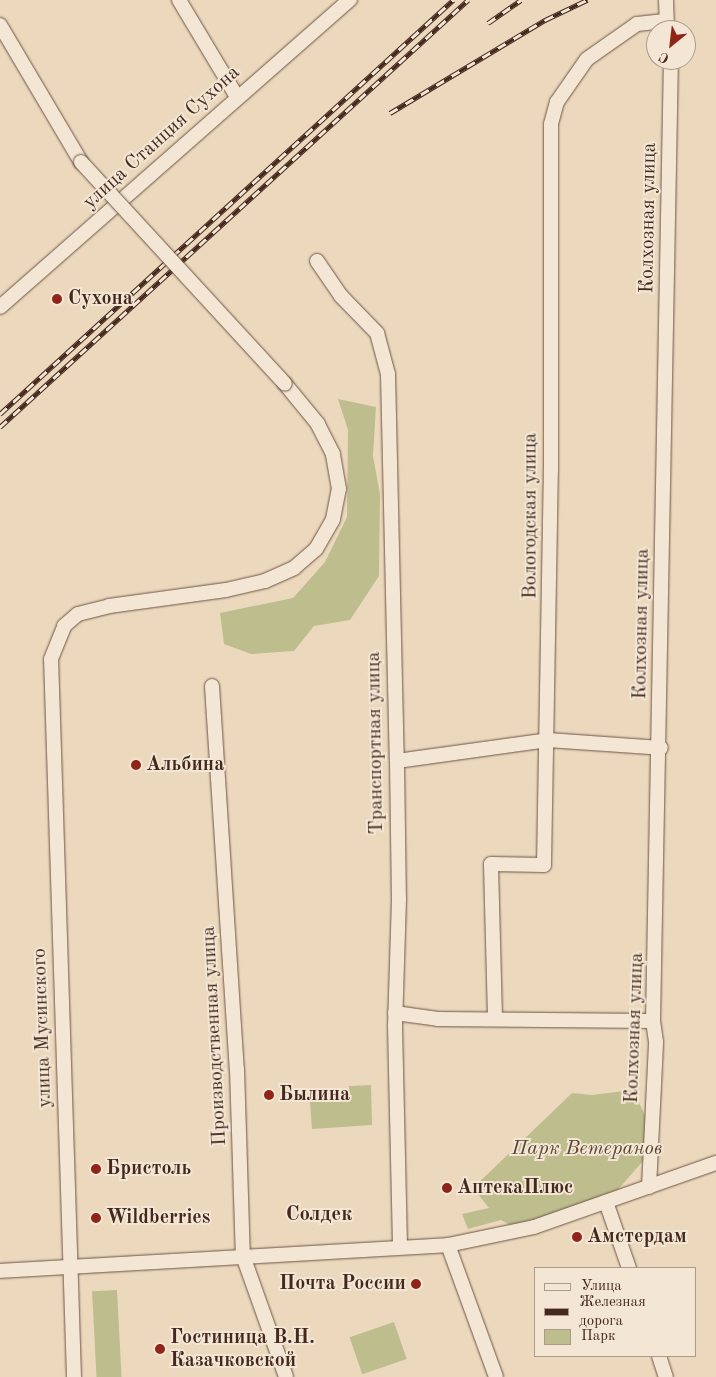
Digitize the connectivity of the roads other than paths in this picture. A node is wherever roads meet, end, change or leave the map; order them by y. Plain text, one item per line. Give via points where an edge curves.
1 (179, 0) edge
2 (350, 0) edge
3 (666, 0) edge
4 (666, 20) edge
5 (0, 25) edge
6 (646, 25) edge
7 (671, 70) edge
8 (236, 97) junction
9 (317, 261) dead end
10 (0, 307) edge
11 (212, 686) dead end
12 (548, 740) junction
13 (661, 748) junction
14 (397, 761) junction
15 (395, 1013) junction
16 (495, 1018) junction
17 (653, 1021) junction
18 (716, 1163) edge
19 (649, 1187) junction
20 (606, 1202) junction
21 (448, 1245) junction
22 (400, 1248) junction
23 (243, 1256) junction
24 (629, 1267) edge
25 (70, 1269) junction
26 (0, 1271) edge
27 (658, 1357) edge
28 (74, 1377) edge
29 (286, 1377) edge
30 (496, 1377) edge
31 (666, 1377) edge

1 - 8 street
2 - 8 street, улица Станция Сухона
3 - 4 street
5 - 25 street, улица Мусинского, bridge via 81,162 318,424 333,454 339,489 333,519 316,549 294,568 265,581 226,590 109,606 78,614 64,626 56,639 50,678
6 - 12 street, Вологодская улица via 637,24 587,59 557,102 551,124
7 - 13 street, Колхозная улица
8 - 10 street, улица Станция Сухона
9 - 14 street, Транспортная улица via 341,296 377,333 388,374
11 - 23 street, Производственная улица via 236,1060
12 - 13 street
12 - 14 street
12 - 16 street, Вологодская улица via 544,865 491,864
13 - 17 street, Колхозная улица
14 - 15 street, Транспортная улица via 399,899
15 - 16 street via 438,1019
15 - 22 street, Транспортная улица
16 - 17 street
17 - 19 street, Колхозная улица via 656,1042
18 - 19 street
19 - 20 street
20 - 21 street via 534,1227
20 - 24 street
21 - 22 street
21 - 30 street
22 - 23 street
23 - 25 street
23 - 29 street, Производственная улица
25 - 26 street
25 - 28 street, улица Мусинского
27 - 31 street

